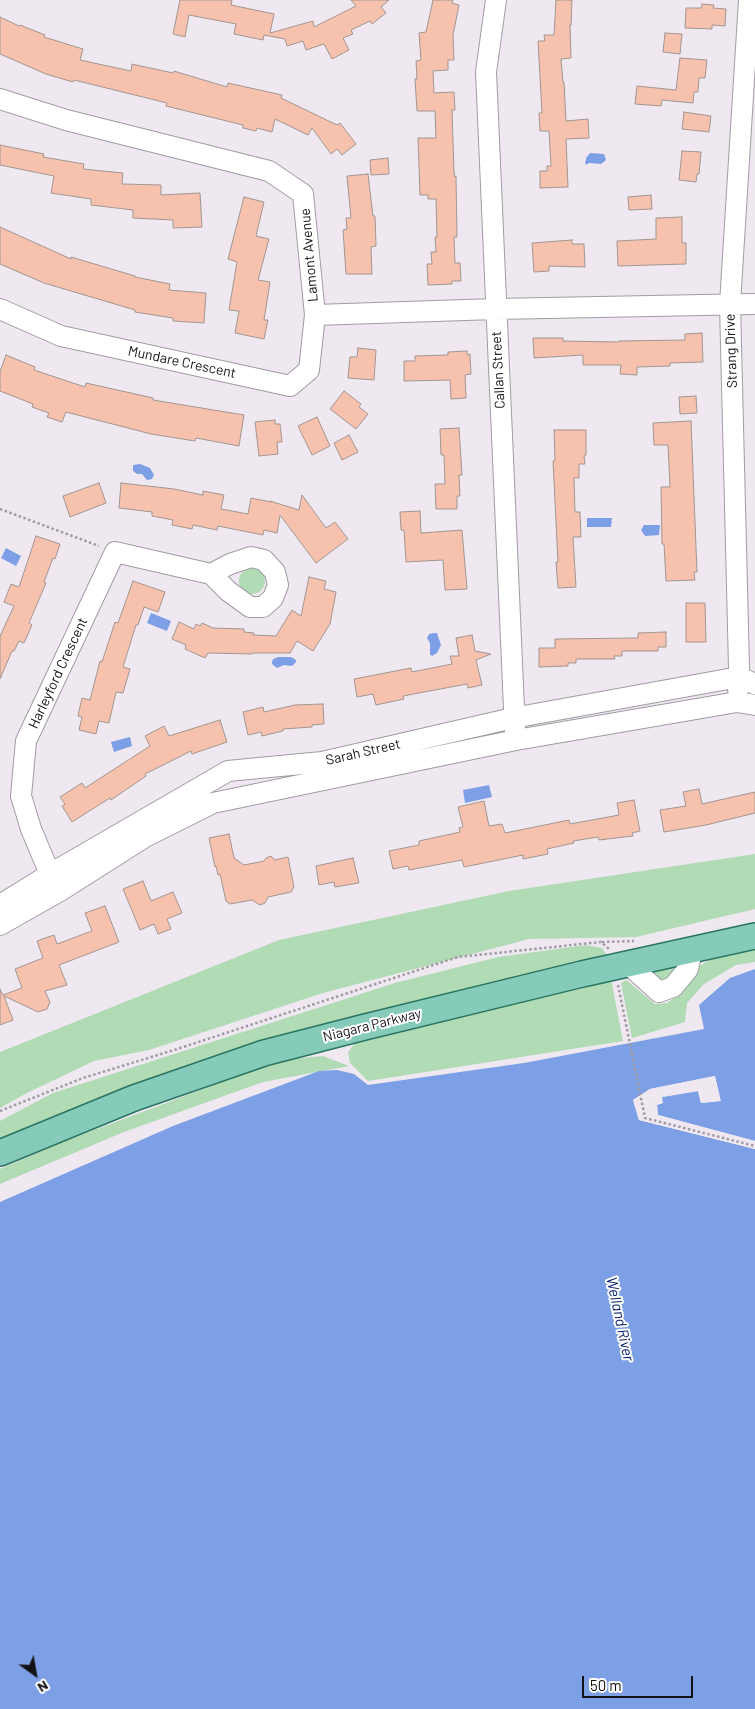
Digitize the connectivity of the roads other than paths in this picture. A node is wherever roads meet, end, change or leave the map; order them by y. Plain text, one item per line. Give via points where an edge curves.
1 (496, 0) edge
2 (749, 0) edge
3 (0, 99) edge
4 (730, 304) junction
5 (755, 304) edge
6 (0, 309) edge
7 (495, 309) junction
8 (315, 315) junction
9 (212, 574) dead end
10 (747, 680) edge
11 (746, 704) edge
12 (513, 718) junction
13 (516, 740) junction
14 (324, 770) junction
15 (50, 874) junction
16 (60, 891) junction
17 (0, 905) edge
18 (0, 925) edge
19 (755, 936) edge
20 (692, 950) junction
21 (621, 965) junction
22 (0, 1153) edge

1 - 7 street, Callan Street via 486,72
2 - 4 street, Strang Drive
3 - 8 street, Lamont Avenue via 66,120 269,171 303,194
4 - 5 street, Lamont Avenue
4 - 7 street, Lamont Avenue
4 - 10 street, Strang Drive
6 - 8 street, Mundare Crescent via 61,336 290,386 309,370
7 - 8 street, Lamont Avenue
7 - 12 street, Callan Street
9 - 15 street, Harleyford Crescent via 114,552 26,741 21,796
10 - 11 street, Strang Drive
10 - 12 street, Sarah Street
11 - 13 street, Sarah Street
12 - 13 street, Callan Street
12 - 14 street, Sarah Street
13 - 14 street, Sarah Street
14 - 15 street, Sarah Street via 228,771
14 - 16 street, Sarah Street via 213,803 145,837
15 - 16 street, Harleyford Crescent
15 - 17 street, Sarah Street
16 - 18 street, Sarah Street
19 - 20 main road, Niagara Parkway
20 - 21 main road, Niagara Parkway
20 - 21 street via 688,969 673,987 659,992
21 - 22 main road, Niagara Parkway via 264,1053 134,1098

